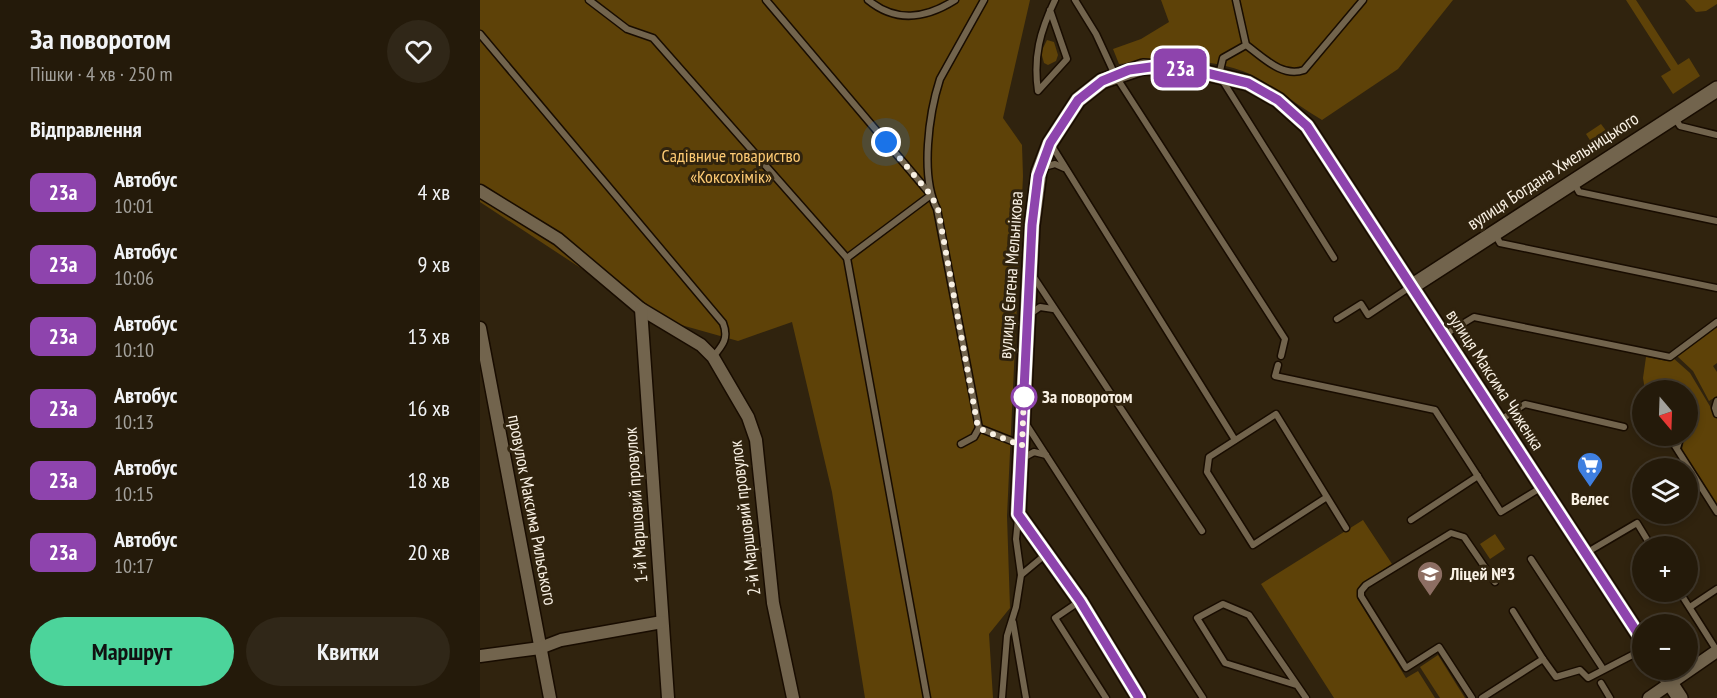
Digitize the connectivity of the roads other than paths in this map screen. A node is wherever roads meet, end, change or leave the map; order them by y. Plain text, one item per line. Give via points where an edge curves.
1 (589, 0) edge
2 (766, 0) edge
3 (867, 0) edge
4 (955, 0) edge
5 (984, 0) edge
6 (1055, 0) edge
7 (1075, 0) edge
8 (1236, 0) edge
9 (1363, 0) edge
10 (1050, 10) junction
11 (480, 34) edge
12 (1246, 45) junction
13 (1115, 75) junction
14 (1219, 75) junction
15 (1717, 89) edge
16 (1674, 116) junction
17 (1717, 135) edge
18 (1316, 140) joint
19 (1050, 143) junction
20 (1066, 169) junction
21 (1039, 172) junction
22 (1573, 181) junction
23 (480, 191) edge
24 (931, 195) junction
25 (1717, 221) edge
26 (1494, 233) junction
27 (847, 258) junction
28 (1334, 258) dead end
29 (1030, 272) junction
30 (1411, 287) junction
31 (1717, 288) edge
32 (641, 309) junction
33 (1056, 311) junction
34 (1337, 319) dead end
35 (1027, 320) junction
36 (1717, 322) edge
37 (480, 328) edge
38 (1443, 336) junction
39 (1281, 356) dead end
40 (713, 357) junction
41 (1278, 366) dead end
42 (1717, 401) edge
43 (1717, 414) edge
44 (1024, 421) junction
45 (1499, 421) junction
46 (1624, 426) dead end
47 (978, 428) junction
48 (1235, 440) junction
49 (961, 444) dead end
50 (1677, 448) edge
51 (1022, 453) junction
52 (1046, 456) junction
53 (1478, 476) junction
54 (1542, 487) junction
55 (1327, 497) junction
56 (1717, 512) edge
57 (1018, 514) junction
58 (1411, 520) dead end
59 (1346, 528) dead end
60 (1202, 531) dead end
61 (1645, 536) edge
62 (1586, 554) junction
63 (1045, 555) junction
64 (1531, 559) dead end
65 (1021, 575) junction
66 (1495, 582) dead end
67 (1717, 589) edge
68 (1080, 601) junction
69 (1686, 602) edge
70 (1689, 607) junction
71 (1513, 611) dead end
72 (1012, 619) junction
73 (662, 622) junction
74 (1632, 625) edge
75 (540, 648) junction
76 (1717, 651) edge
77 (1632, 655) edge
78 (480, 656) edge
79 (1543, 659) junction
80 (1603, 669) junction
81 (1668, 680) edge
82 (1601, 682) dead end
83 (1671, 684) junction
84 (1296, 685) junction
85 (550, 698) edge
86 (668, 698) edge
87 (793, 698) edge
88 (927, 698) edge
89 (1002, 698) edge
90 (1026, 698) edge
91 (1106, 698) edge
92 (1139, 698) edge
93 (1203, 698) edge
94 (1306, 698) edge
95 (1472, 698) edge
96 (1482, 698) edge
97 (1610, 698) edge
98 (1649, 698) edge
99 (1680, 698) edge

1 - 27 lane via 627,29 652,38
2 - 24 lane
3 - 4 lane via 893,15 912,17
5 - 24 lane via 940,79 932,106 928,167
6 - 10 lane
7 - 13 lane
8 - 12 lane
9 - 12 lane via 1304,70 1294,74 1282,71
10 - 10 lane via 1038,42 1038,91 1067,59
11 - 40 lane via 723,323 727,334
12 - 14 lane via 1223,57
13 - 14 street, вулиця Євгена Мельнікова via 1158,66
13 - 19 street, вулиця Євгена Мельнікова via 1078,100
13 - 39 lane via 1285,339
14 - 18 street, вулиця Євгена Мельнікова via 1248,83 1278,100 1307,126
14 - 28 lane
15 - 16 street, вулиця Богдана Хмельницького
16 - 17 lane via 1680,126
16 - 22 street, вулиця Богдана Хмельницького
18 - 30 street, вулиця Максима Чиженка
19 - 20 lane
19 - 21 street, вулиця Євгена Мельнікова
20 - 21 lane via 1048,164
20 - 48 lane
21 - 29 street, вулиця Євгена Мельнікова
22 - 25 lane via 1579,192
22 - 26 street, вулиця Богдана Хмельницького
23 - 32 street, 2-й Маршовий провулок via 558,239
24 - 27 lane
24 - 47 lane via 938,209
26 - 30 street, вулиця Богдана Хмельницького
26 - 31 lane via 1500,243
27 - 88 lane
29 - 33 lane
29 - 35 street, вулиця Євгена Мельнікова
30 - 34 lane via 1368,315 1361,304
30 - 38 street, вулиця Максима Чиженка
32 - 40 street, 2-й Маршовий провулок via 701,345
32 - 73 street, 1-й Маршовий провулок
33 - 35 lane via 1040,307
33 - 60 lane
35 - 44 street, вулиця Євгена Мельнікова
36 - 38 lane via 1670,357 1473,317
37 - 75 street, провулок Максима Рильського
38 - 45 street, вулиця Максима Чиженка
40 - 87 street, 2-й Маршовий провулок via 748,417 756,440 773,603
41 - 53 lane via 1275,376 1435,410
42 - 43 lane
44 - 51 street, вулиця Євгена Мельнікова
44 - 52 lane
45 - 46 lane via 1525,405
45 - 54 street, вулиця Максима Чиженка
47 - 49 lane via 974,437
47 - 51 lane
48 - 55 lane via 1276,414
48 - 55 lane via 1209,457 1207,472 1253,545
50 - 56 lane
51 - 52 lane
51 - 57 street, вулиця Євгена Мельнікова
52 - 93 lane
53 - 54 lane via 1501,512
53 - 58 lane
54 - 62 street, вулиця Максима Чиженка
55 - 59 lane
57 - 63 street
57 - 65 lane via 1016,539
61 - 62 lane via 1637,523
62 - 74 street, вулиця Максима Чиженка
63 - 65 lane
63 - 68 street
64 - 80 lane
65 - 72 lane
66 - 95 lane via 1464,537 1451,533 1366,585 1360,596 1406,668 1439,647
67 - 70 lane
68 - 91 lane via 1055,618
68 - 92 street
69 - 70 lane
70 - 76 lane
71 - 79 lane
72 - 89 lane via 1002,671
72 - 90 lane
73 - 75 street via 561,640
73 - 86 street, 1-й Маршовий провулок
75 - 78 street
75 - 85 street, провулок Максима Рильського
76 - 83 street
77 - 80 lane
79 - 80 lane via 1556,677 1580,670 1588,678
79 - 96 lane
81 - 83 street
82 - 97 lane
83 - 98 street
83 - 99 street
84 - 84 lane via 1249,615 1223,604 1197,618 1225,663
84 - 94 lane

